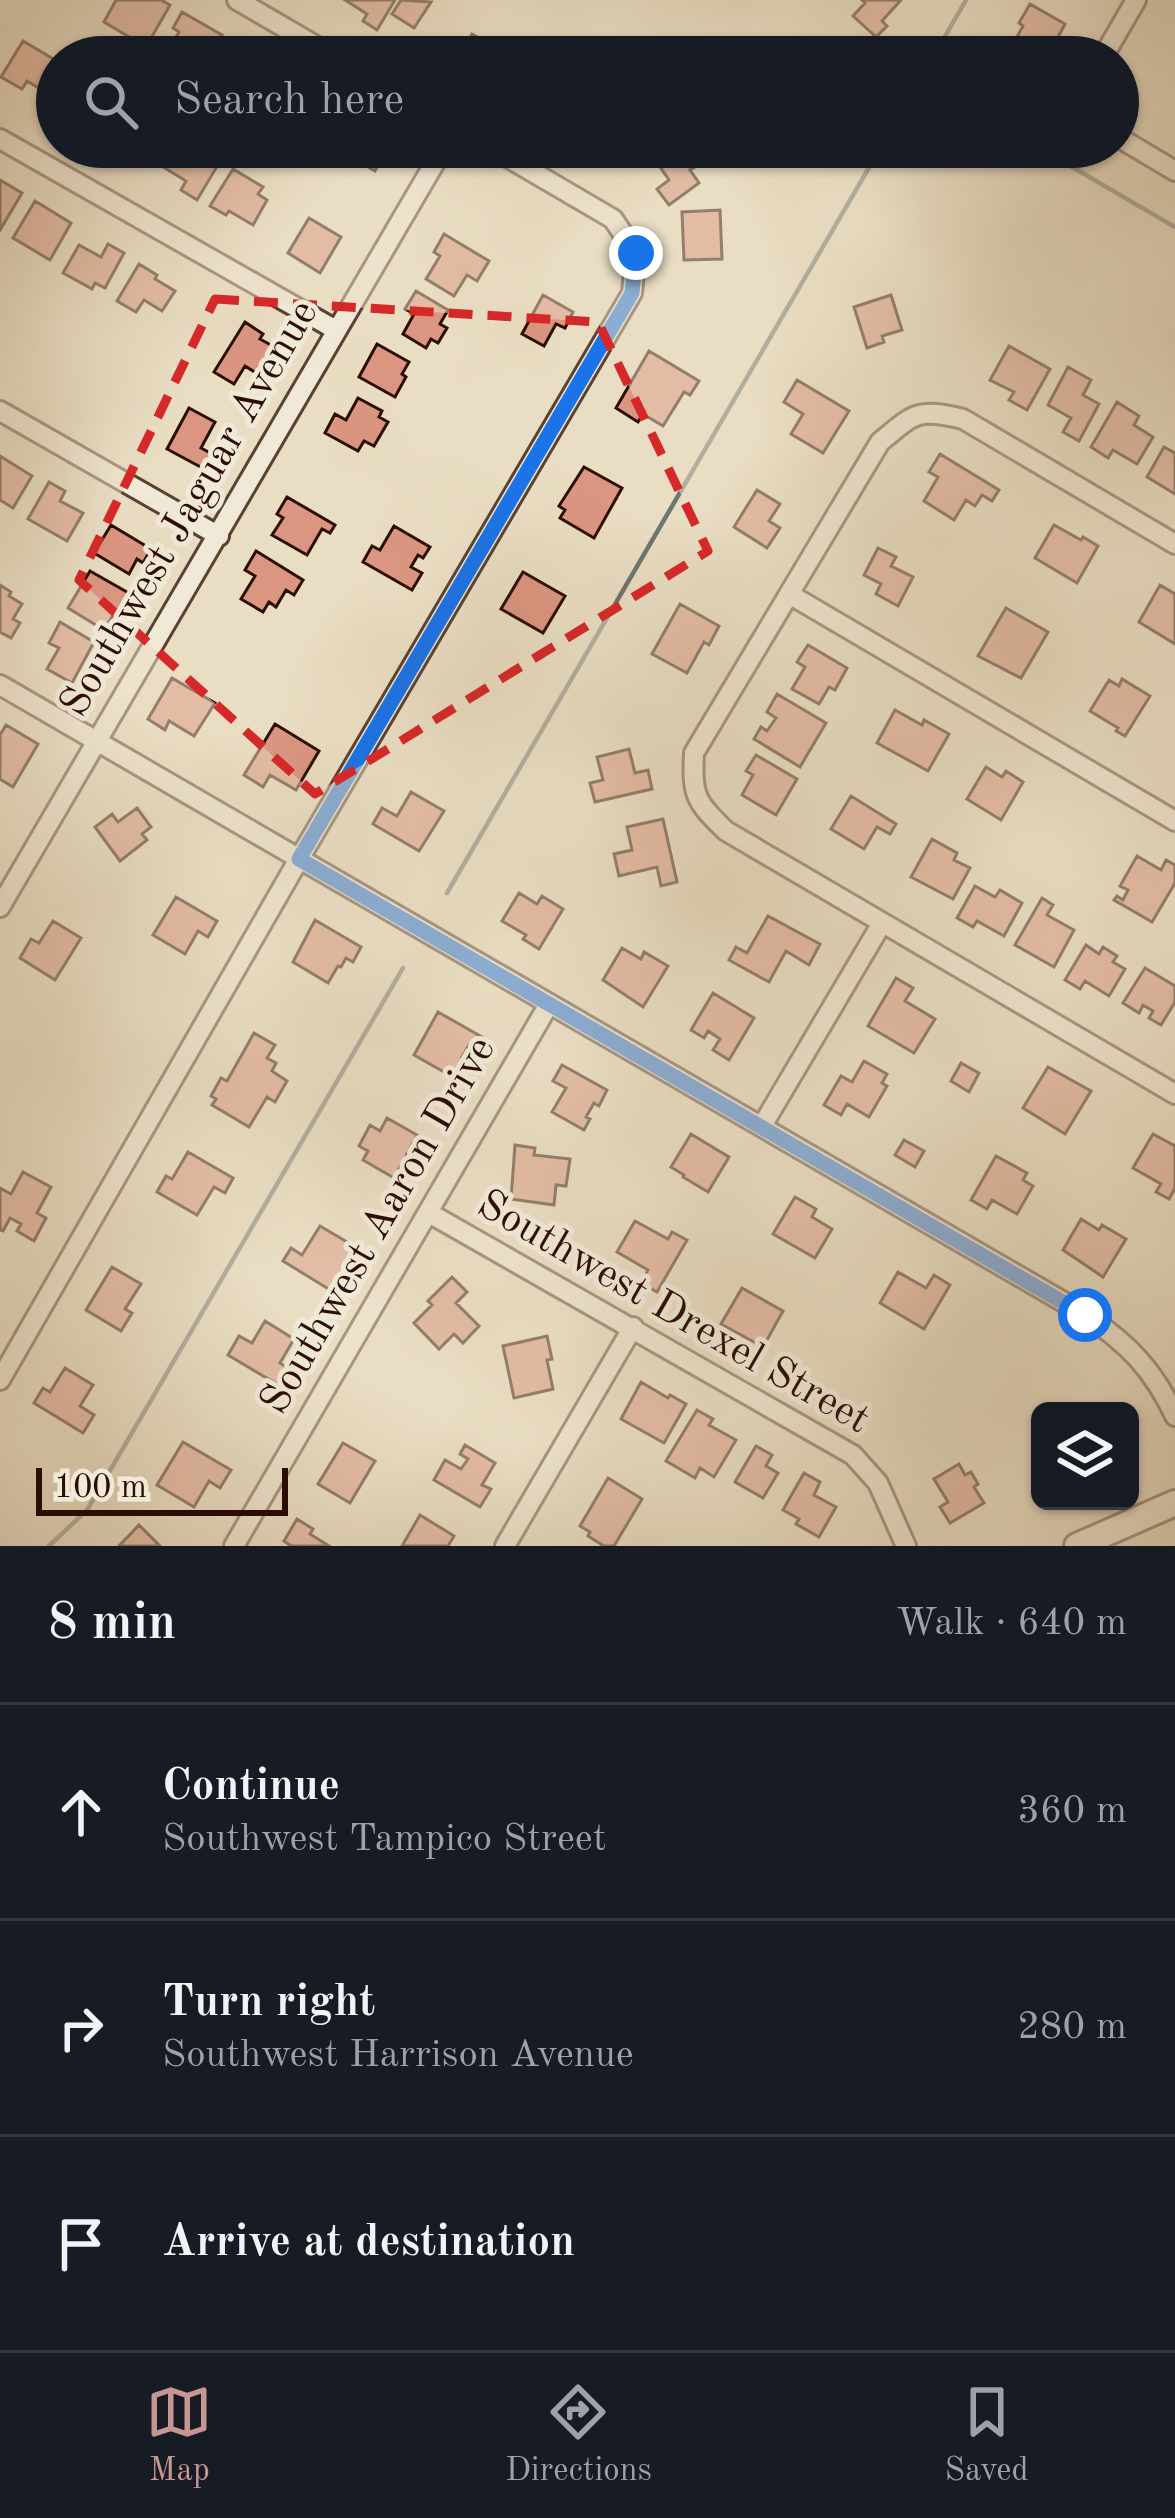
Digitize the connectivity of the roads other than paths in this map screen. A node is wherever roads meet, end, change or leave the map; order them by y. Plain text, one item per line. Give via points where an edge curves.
1 (237, 0) edge
2 (1136, 0) edge
3 (299, 36) edge
4 (1115, 36) edge
5 (0, 139) edge
6 (1139, 150) edge
7 (36, 159) edge
8 (51, 168) edge
9 (432, 168) edge
10 (526, 168) edge
11 (1175, 171) edge
12 (336, 330) junction
13 (0, 411) edge
14 (219, 536) junction
15 (1175, 544) edge
16 (789, 595) junction
17 (0, 685) edge
18 (96, 741) junction
19 (1175, 821) edge
20 (299, 859) junction
21 (0, 907) edge
22 (882, 922) junction
23 (549, 1004) junction
24 (1175, 1094) edge
25 (762, 1126) junction
26 (430, 1213) junction
27 (633, 1327) junction
28 (0, 1380) edge
29 (1175, 1416) edge
30 (1175, 1503) edge
31 (234, 1546) edge
32 (505, 1546) edge
33 (906, 1546) edge
34 (1077, 1546) edge

1 - 3 street
2 - 4 street
5 - 7 street
6 - 11 street
8 - 12 street
9 - 12 street, Southwest Jaguar Avenue
10 - 20 street via 613,219 636,253 632,293
12 - 14 street, Southwest Jaguar Avenue
13 - 14 street
14 - 18 street, Southwest Jaguar Avenue
15 - 16 street via 963,419 914,414 880,442
16 - 19 street
16 - 22 street via 694,753 692,787 726,831
17 - 18 street
18 - 20 street
18 - 21 street, Southwest Jaguar Avenue
20 - 23 street
20 - 28 street
22 - 24 street
22 - 25 street
23 - 25 street
23 - 26 street, Southwest Aaron Drive
25 - 29 street via 1098,1323 1147,1366
26 - 27 street, Southwest Drexel Street
26 - 31 street, Southwest Aaron Drive
27 - 32 street
27 - 33 street, Southwest Drexel Street via 853,1455 878,1483
30 - 34 street

